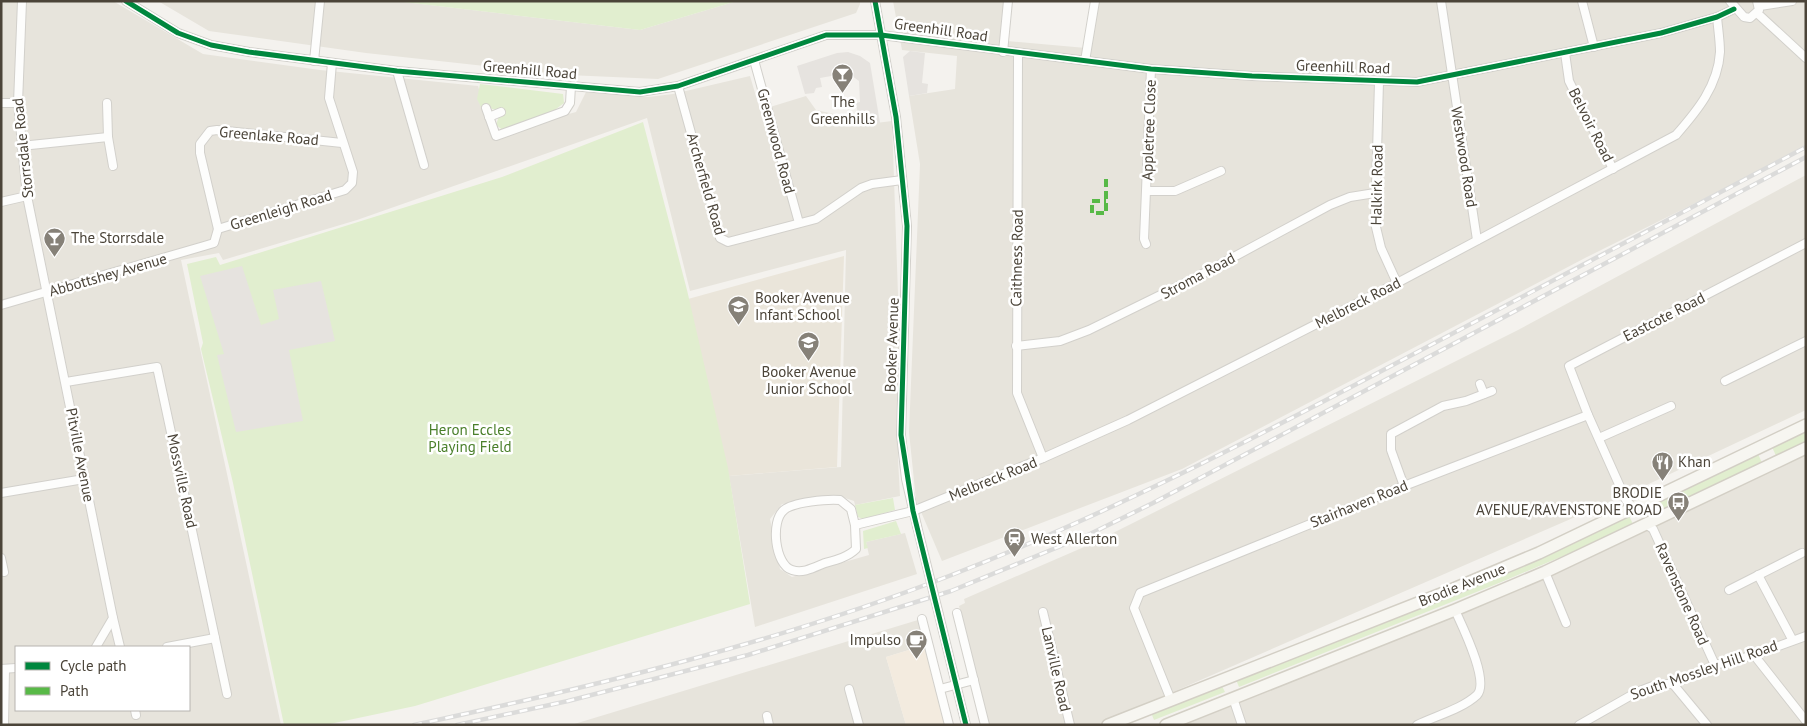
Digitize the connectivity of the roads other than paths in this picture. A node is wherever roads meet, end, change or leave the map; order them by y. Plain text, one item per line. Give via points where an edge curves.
1 (22, 1) edge
2 (126, 1) edge
3 (320, 1) edge
4 (874, 1) edge
5 (1008, 1) edge
6 (1095, 1) edge
7 (1441, 1) edge
8 (1582, 1) edge
9 (1730, 1) edge
10 (1792, 1) edge
11 (1758, 7) edge
12 (1734, 8) junction
13 (1717, 17) junction
14 (881, 35) junction
15 (1594, 46) junction
16 (1004, 52) junction
17 (1018, 53) junction
18 (1565, 53) junction
19 (1806, 58) edge
20 (754, 60) junction
21 (314, 61) junction
22 (1085, 61) junction
23 (332, 63) junction
24 (1151, 69) junction
25 (397, 71) junction
26 (1451, 74) junction
27 (1379, 82) junction
28 (571, 86) junction
29 (678, 86) junction
30 (1, 103) edge
31 (18, 103) junction
32 (107, 103) dead end
33 (486, 108) dead end
34 (501, 112) dead end
35 (489, 117) junction
36 (108, 137) junction
37 (342, 143) junction
38 (21, 146) junction
39 (424, 165) dead end
40 (112, 166) dead end
41 (1613, 168) junction
42 (1221, 171) dead end
43 (902, 180) junction
44 (1147, 191) junction
45 (1375, 193) junction
46 (27, 196) junction
47 (1, 202) edge
48 (799, 223) junction
49 (218, 229) junction
50 (1476, 240) junction
51 (214, 243) joint
52 (1806, 243) edge
53 (1146, 244) dead end
54 (1398, 283) junction
55 (47, 292) junction
56 (1, 305) edge
57 (1806, 341) edge
58 (1016, 346) junction
59 (1725, 381) dead end
60 (66, 382) junction
61 (1480, 384) dead end
62 (1492, 391) dead end
63 (1484, 394) junction
64 (1671, 406) dead end
65 (1588, 415) junction
66 (1806, 425) edge
67 (1599, 438) junction
68 (1762, 447) junction
69 (1806, 448) edge
70 (1043, 458) junction
71 (1771, 466) junction
72 (84, 479) junction
73 (1404, 486) junction
74 (1, 493) edge
75 (1634, 508) junction
76 (913, 511) junction
77 (1647, 525) junction
78 (855, 526) junction
79 (1802, 553) dead end
80 (1, 558) edge
81 (4, 572) dead end
82 (1545, 572) junction
83 (1758, 575) junction
84 (1729, 590) dead end
85 (1456, 610) junction
86 (1043, 612) dead end
87 (957, 613) dead end
88 (113, 618) junction
89 (922, 619) dead end
90 (1566, 623) dead end
91 (1806, 636) edge
92 (215, 638) junction
93 (1792, 639) junction
94 (97, 646) edge
95 (120, 646) edge
96 (172, 646) edge
97 (1754, 656) junction
98 (1714, 665) junction
99 (3, 669) edge
100 (1224, 678) junction
101 (974, 680) junction
102 (1673, 684) junction
103 (957, 685) junction
104 (849, 689) dead end
105 (940, 689) junction
106 (227, 694) dead end
107 (1233, 698) junction
108 (1170, 700) junction
109 (767, 716) dead end
110 (1806, 721) edge
111 (967, 723) edge
112 (4, 724) edge
113 (769, 725) edge
114 (859, 725) edge
115 (949, 725) edge
116 (985, 725) edge
117 (1070, 725) edge
118 (1108, 725) edge
119 (1166, 725) edge
120 (1242, 725) edge
121 (1417, 725) edge
122 (1579, 725) edge
123 (1706, 725) edge

1 - 31 street, Storrsdale Road
2 - 21 street, Greenhill Road via 178,33 211,45
3 - 21 street
4 - 14 street, Booker Avenue
5 - 16 street
6 - 22 street
7 - 26 street, Westwood Road
8 - 15 street
9 - 12 street
10 - 11 street
11 - 12 street via 1750,18
11 - 19 street
12 - 13 street, Greenhill Road
13 - 15 street, Greenhill Road via 1661,33
13 - 41 street, Melbreck Road via 1720,52 1712,86 1698,110 1676,135
14 - 16 street, Greenhill Road
14 - 20 street, Greenhill Road via 826,35
14 - 43 street, Booker Avenue via 896,118
15 - 18 street, Greenhill Road
16 - 17 street, Greenhill Road
17 - 22 street, Greenhill Road
17 - 58 street, Caithness Road
18 - 26 street, Greenhill Road
18 - 41 street, Belvoir Road via 1568,81
20 - 29 street, Greenhill Road
20 - 48 street, Greenwood Road
21 - 23 street, Greenhill Road
22 - 24 street, Greenhill Road
23 - 25 street, Greenhill Road
23 - 37 street, Greenleigh Road via 330,98
24 - 27 street, Greenhill Road
24 - 44 street, Appletree Close
25 - 28 street, Greenhill Road
25 - 39 street
26 - 27 street, Greenhill Road via 1416,82
26 - 50 street, Westwood Road
27 - 45 street, Halkirk Road
28 - 29 street, Greenhill Road via 640,92
28 - 35 street via 570,103 565,111 496,136
29 - 48 street, Archerfield Road via 721,240 728,242
30 - 31 street
31 - 38 street, Storrsdale Road
32 - 36 street
33 - 35 street
34 - 35 street
36 - 38 street
36 - 40 street
37 - 49 street, Greenleigh Road via 353,172 352,183 345,190
37 - 49 street, Greenlake Road via 210,131 200,144 200,153
38 - 46 street, Storrsdale Road
41 - 50 street, Melbreck Road
42 - 44 street, Appletree Close via 1175,191
43 - 48 street, Archerfield Road via 861,188 816,219
43 - 76 street, Booker Avenue via 908,247 901,435
44 - 53 street, Appletree Close
45 - 54 street, Halkirk Road via 1376,235
45 - 58 street, Stroma Road via 1350,197 1330,205 1089,330 1060,341
46 - 47 street
46 - 55 street, Storrsdale Road
49 - 51 street, Greenleigh Road
50 - 54 street, Melbreck Road
51 - 55 street, Abbottshey Avenue
52 - 65 street, Eastcote Road via 1569,366
54 - 70 street, Melbreck Road via 1128,420
55 - 56 street, Abbottshey Avenue
55 - 60 street, Pitville Avenue
57 - 59 street
58 - 70 street, Caithness Road via 1017,393
60 - 72 street, Pitville Avenue
60 - 92 street, Mossville Road via 158,367
61 - 63 street
62 - 63 street
63 - 73 street via 1443,406 1391,434 1391,450
64 - 67 street
65 - 67 street
65 - 73 street, Stairhaven Road
66 - 68 street, Brodie Avenue
67 - 75 street via 1626,500
68 - 71 street
68 - 75 street, Brodie Avenue
69 - 71 street, Brodie Avenue
70 - 76 street, Melbreck Road
71 - 77 street, Brodie Avenue
72 - 74 street
72 - 88 street, Pitville Avenue
73 - 108 street, Stairhaven Road via 1140,592 1134,608
75 - 77 street
75 - 100 street, Brodie Avenue via 1451,590
76 - 78 street, Melbreck Road
76 - 103 street, Booker Avenue, bridge
77 - 82 street, Brodie Avenue
77 - 98 street, Ravenstone Road via 1653,529
78 - 78 street via 856,548 846,556 802,571 793,571 782,562 775,524 786,508 840,500 851,508
79 - 83 street
80 - 81 street
82 - 85 street, Brodie Avenue
82 - 90 street
83 - 84 street
83 - 93 street
85 - 107 street, Brodie Avenue
85 - 121 street via 1478,667 1481,682 1478,694
86 - 117 street, Lanville Road
87 - 101 street
88 - 94 street
88 - 95 street, Pitville Avenue
89 - 105 street
91 - 93 street, South Mossley Hill Road
92 - 96 street
92 - 106 street
93 - 97 street, South Mossley Hill Road
97 - 98 street, South Mossley Hill Road
97 - 110 street
98 - 102 street, South Mossley Hill Road
99 - 112 street
100 - 107 street
100 - 108 street, Brodie Avenue
101 - 103 street
101 - 116 street
102 - 122 street, South Mossley Hill Road via 1658,684 1637,692
102 - 123 street
103 - 105 street
103 - 111 street, Booker Avenue
104 - 114 street
105 - 115 street
107 - 119 street, Brodie Avenue
107 - 120 street
108 - 118 street, Brodie Avenue
109 - 113 street

